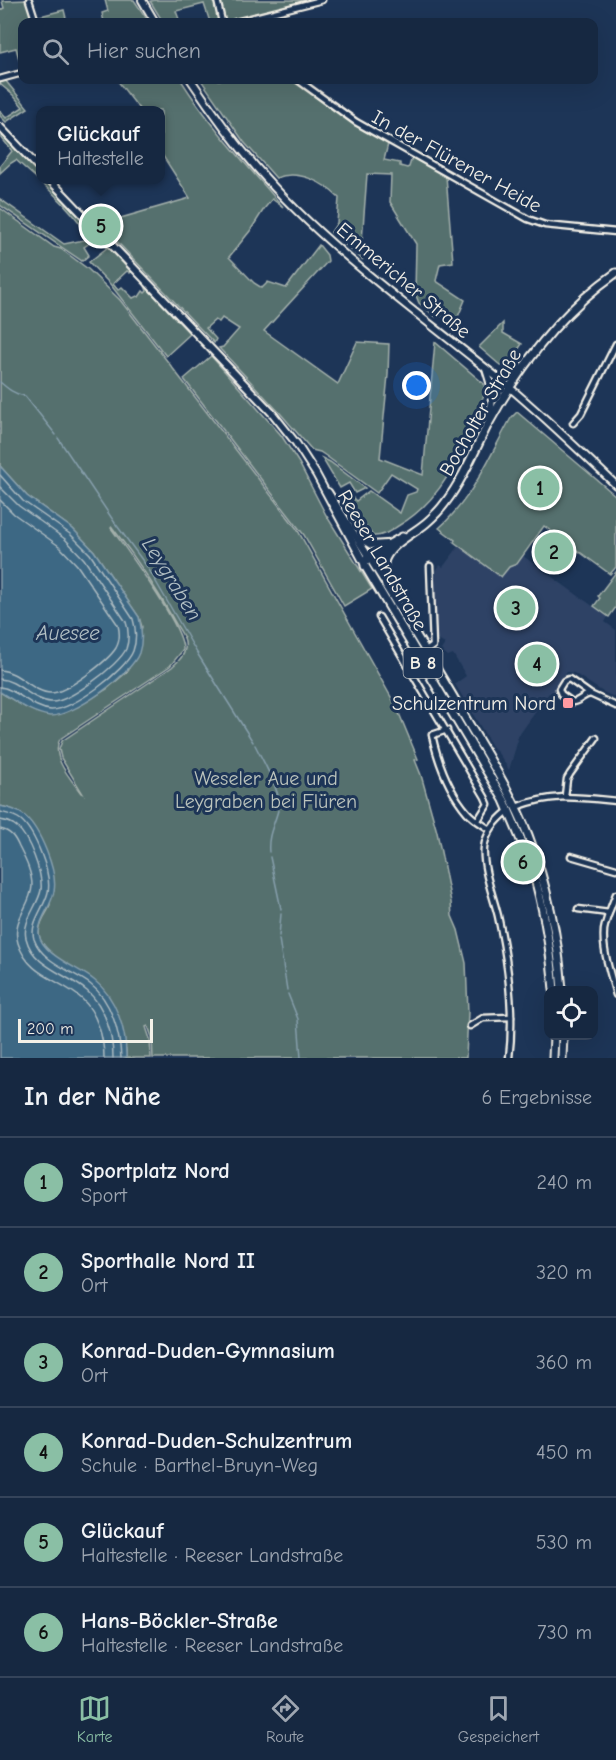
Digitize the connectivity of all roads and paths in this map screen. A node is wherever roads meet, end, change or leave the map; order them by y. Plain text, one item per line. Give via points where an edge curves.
1 (29, 0) edge
2 (142, 0) edge
3 (217, 0) edge
4 (322, 0) edge
5 (35, 18) edge
6 (153, 18) edge
7 (221, 18) edge
8 (251, 18) edge
9 (18, 75) edge
10 (0, 79) edge
11 (194, 84) edge
12 (304, 84) edge
13 (0, 126) edge
14 (36, 165) edge
15 (54, 184) edge
16 (616, 232) edge
17 (616, 273) edge
18 (616, 344) edge
19 (486, 369) junction
20 (510, 388) junction
21 (573, 423) dead end
22 (488, 424) junction
23 (316, 474) junction
24 (616, 485) edge
25 (355, 534) junction
26 (389, 547) junction
27 (366, 560) junction
28 (430, 566) dead end
29 (386, 586) junction
30 (379, 617) dead end
31 (426, 651) junction
32 (590, 694) junction
33 (616, 706) edge
34 (447, 730) junction
35 (596, 738) dead end
36 (565, 796) junction
37 (616, 801) edge
38 (516, 807) junction
39 (508, 811) junction
40 (478, 820) junction
41 (489, 830) junction
42 (571, 856) dead end
43 (616, 869) edge
44 (616, 894) edge
45 (578, 909) dead end
46 (609, 913) junction
47 (616, 957) edge
48 (608, 958) junction
49 (554, 986) edge
50 (562, 986) edge
51 (616, 995) edge
52 (511, 1017) junction
53 (470, 1026) dead end
54 (554, 1040) edge
55 (563, 1040) edge
56 (509, 1058) edge
57 (554, 1058) edge
58 (562, 1058) edge

1 - 5 street
2 - 6 street
3 - 7 street
4 - 8 street
9 - 10 street
11 - 19 street, Emmericher Straße via 257,168 297,209 383,286
12 - 16 street, In der Flürener Heide via 356,122 528,219 544,225
13 - 14 street
15 - 23 street, Reeser Landstraße via 273,414
17 - 20 main road, Bocholter Straße via 557,324
18 - 21 street
19 - 20 street, Emmericher Straße
19 - 22 street via 493,392
20 - 22 main road, Bocholter Straße
20 - 24 street, Emmericher Straße
22 - 26 main road, Bocholter Straße via 444,504 427,522
23 - 25 street, Reeser Landstraße
23 - 27 street, Reeser Landstraße
25 - 26 street via 371,545
25 - 27 street, Reeser Landstraße
26 - 27 main road, Bocholter Straße
26 - 29 main road via 384,565
27 - 29 street, Reeser Landstraße / B 8
27 - 39 main road, Reeser Landstraße / B 8
28 - 31 street, Reeser Landstraße via 434,646
29 - 31 main road, Reeser Landstraße / B 8
30 - 34 street
31 - 38 main road, Reeser Landstraße / B 8
32 - 32 street via 573,702 559,689 569,680
32 - 33 street
34 - 40 street via 488,804
34 - 40 street via 432,735 441,770 468,814
35 - 36 street via 567,779
36 - 37 street
36 - 38 street
38 - 39 main road
38 - 50 main road, Reeser Landstraße / B 8 via 543,880 555,927
39 - 41 street
39 - 49 main road, Reeser Landstraße / B 8 via 537,884
40 - 41 street
41 - 52 street via 483,850 506,956
42 - 43 street
44 - 46 street
45 - 46 street
46 - 48 street via 604,935
47 - 48 street
48 - 51 street
52 - 53 street via 483,1018
52 - 56 street
54 - 57 main road
55 - 58 main road

